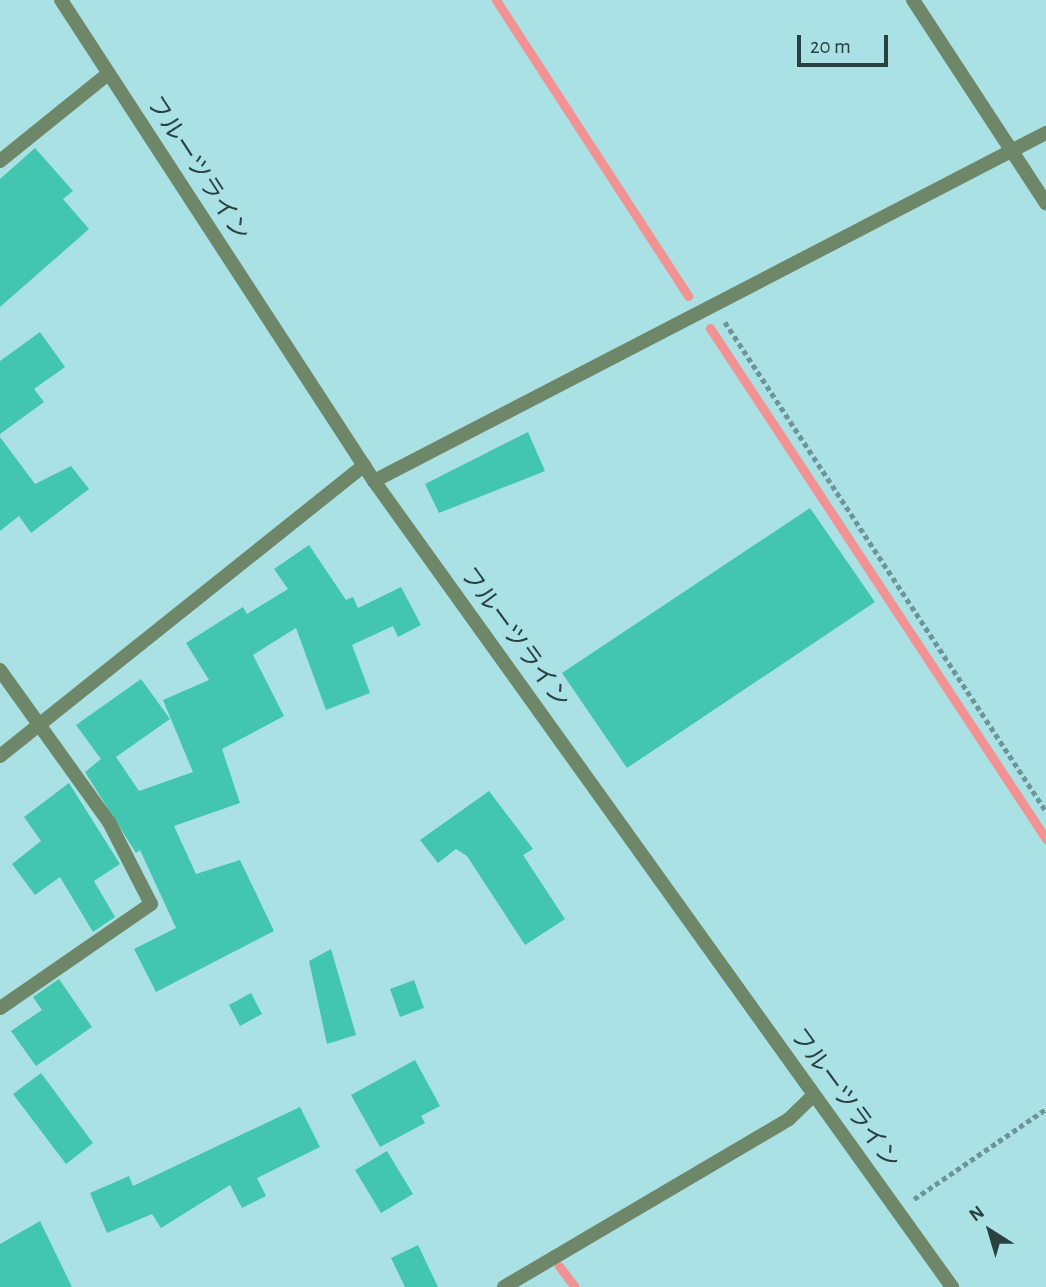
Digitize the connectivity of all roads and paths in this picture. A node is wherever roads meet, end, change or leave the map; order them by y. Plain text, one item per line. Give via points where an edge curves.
1 (61, 0) edge
2 (913, 0) edge
3 (108, 74) junction
4 (1046, 133) edge
5 (1012, 151) junction
6 (0, 161) edge
7 (1046, 203) edge
8 (713, 303) junction
9 (364, 465) junction
10 (374, 481) junction
11 (0, 670) edge
12 (41, 724) junction
13 (0, 756) edge
14 (1046, 811) edge
15 (0, 1008) edge
16 (813, 1096) junction
17 (1046, 1109) edge
18 (897, 1210) junction
19 (504, 1287) edge
20 (953, 1287) edge

1 - 3 street, フルーツライン
2 - 5 street
3 - 6 street
3 - 9 street, フルーツライン
4 - 5 street
5 - 7 street
5 - 8 street
8 - 10 street
8 - 14 path
9 - 10 street, フルーツライン
9 - 12 street
10 - 16 street, フルーツライン
11 - 12 street
12 - 13 street
12 - 15 street via 108,822 151,904
16 - 18 street, フルーツライン
16 - 19 street via 789,1119
17 - 18 path
18 - 20 street, フルーツライン

